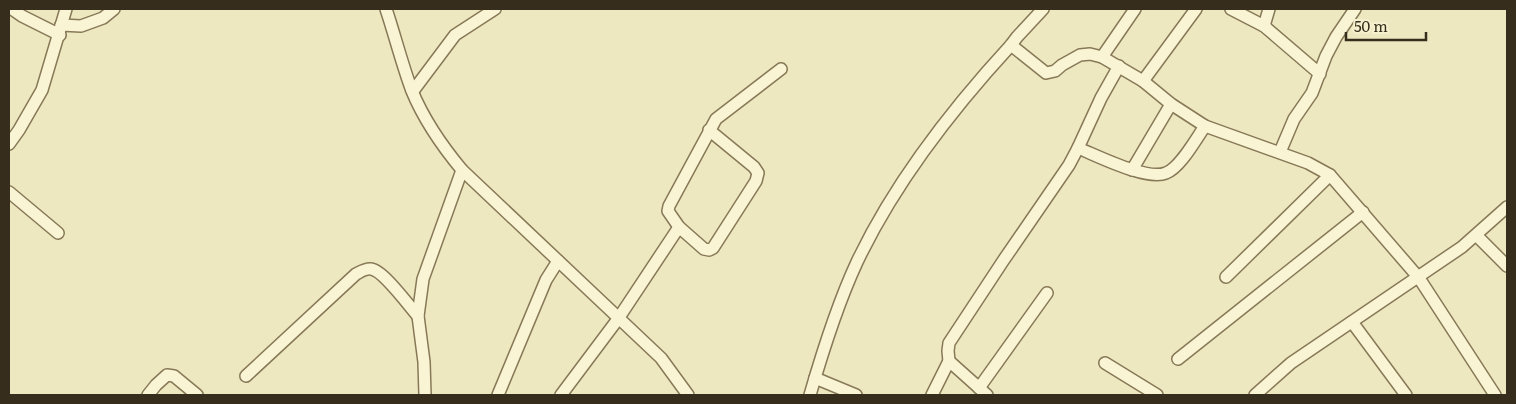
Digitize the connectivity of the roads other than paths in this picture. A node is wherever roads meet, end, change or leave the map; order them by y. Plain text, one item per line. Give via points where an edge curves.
1 (12, 9) edge
2 (66, 9) edge
3 (114, 9) edge
4 (386, 9) edge
5 (495, 9) edge
6 (1043, 9) edge
7 (1135, 9) edge
8 (1196, 9) edge
9 (1231, 9) edge
10 (1269, 9) edge
11 (1355, 9) edge
12 (1264, 26) junction
13 (60, 30) junction
14 (1011, 45) junction
15 (1102, 57) junction
16 (1119, 66) junction
17 (781, 69) dead end
18 (1320, 74) junction
19 (1143, 81) junction
20 (413, 91) junction
21 (1171, 104) junction
22 (1205, 126) junction
23 (709, 130) junction
24 (9, 144) edge
25 (1078, 148) junction
26 (1280, 152) junction
27 (462, 170) junction
28 (1132, 170) junction
29 (1330, 175) junction
30 (9, 192) edge
31 (1507, 207) edge
32 (1363, 212) junction
33 (678, 227) junction
34 (58, 233) dead end
35 (1476, 236) junction
36 (558, 261) junction
37 (1507, 266) edge
38 (1226, 277) dead end
39 (1419, 278) junction
40 (1047, 293) dead end
41 (418, 316) junction
42 (618, 319) junction
43 (1352, 322) junction
44 (1178, 359) dead end
45 (949, 361) junction
46 (1105, 363) dead end
47 (246, 376) dead end
48 (815, 378) junction
49 (983, 392) edge
50 (1258, 394) edge
51 (148, 395) edge
52 (197, 395) edge
53 (425, 395) edge
54 (498, 395) edge
55 (561, 395) edge
56 (688, 395) edge
57 (810, 395) edge
58 (856, 395) edge
59 (932, 395) edge
60 (1157, 395) edge
61 (1406, 395) edge
62 (1495, 395) edge

1 - 13 street
2 - 13 street
3 - 13 street via 103,18
4 - 20 street
5 - 20 street via 455,34
6 - 14 street
7 - 15 street
8 - 19 street
9 - 12 street
10 - 12 street
11 - 18 street via 1336,37
12 - 18 street
13 - 24 street via 42,90
14 - 15 street via 1046,73 1080,55
14 - 48 street via 956,108 871,234 845,288
15 - 16 street
16 - 19 street
16 - 25 street
17 - 23 street via 716,119
18 - 26 street via 1312,93 1294,119
19 - 21 street
20 - 27 street via 441,144
21 - 22 street
21 - 28 street
22 - 26 street
22 - 28 street via 1167,173 1155,176
23 - 33 street via 669,206 670,216
23 - 33 street via 754,167 758,173 756,181 713,248 704,249
25 - 28 street
25 - 45 street via 949,343
26 - 29 street
27 - 36 street
27 - 41 street via 423,279
29 - 32 street
29 - 38 street
30 - 34 street
31 - 35 street
32 - 39 street
32 - 44 street
33 - 42 street
35 - 37 street
35 - 39 street
36 - 42 street
36 - 54 street via 546,280
39 - 43 street
39 - 62 street
40 - 49 street
41 - 47 street via 381,274 372,268 365,269
41 - 53 street
42 - 55 street
42 - 56 street via 661,358
43 - 50 street via 1291,363
43 - 61 street
45 - 49 street
45 - 59 street
46 - 60 street
48 - 57 street
48 - 58 street
51 - 52 street via 166,375 174,376

